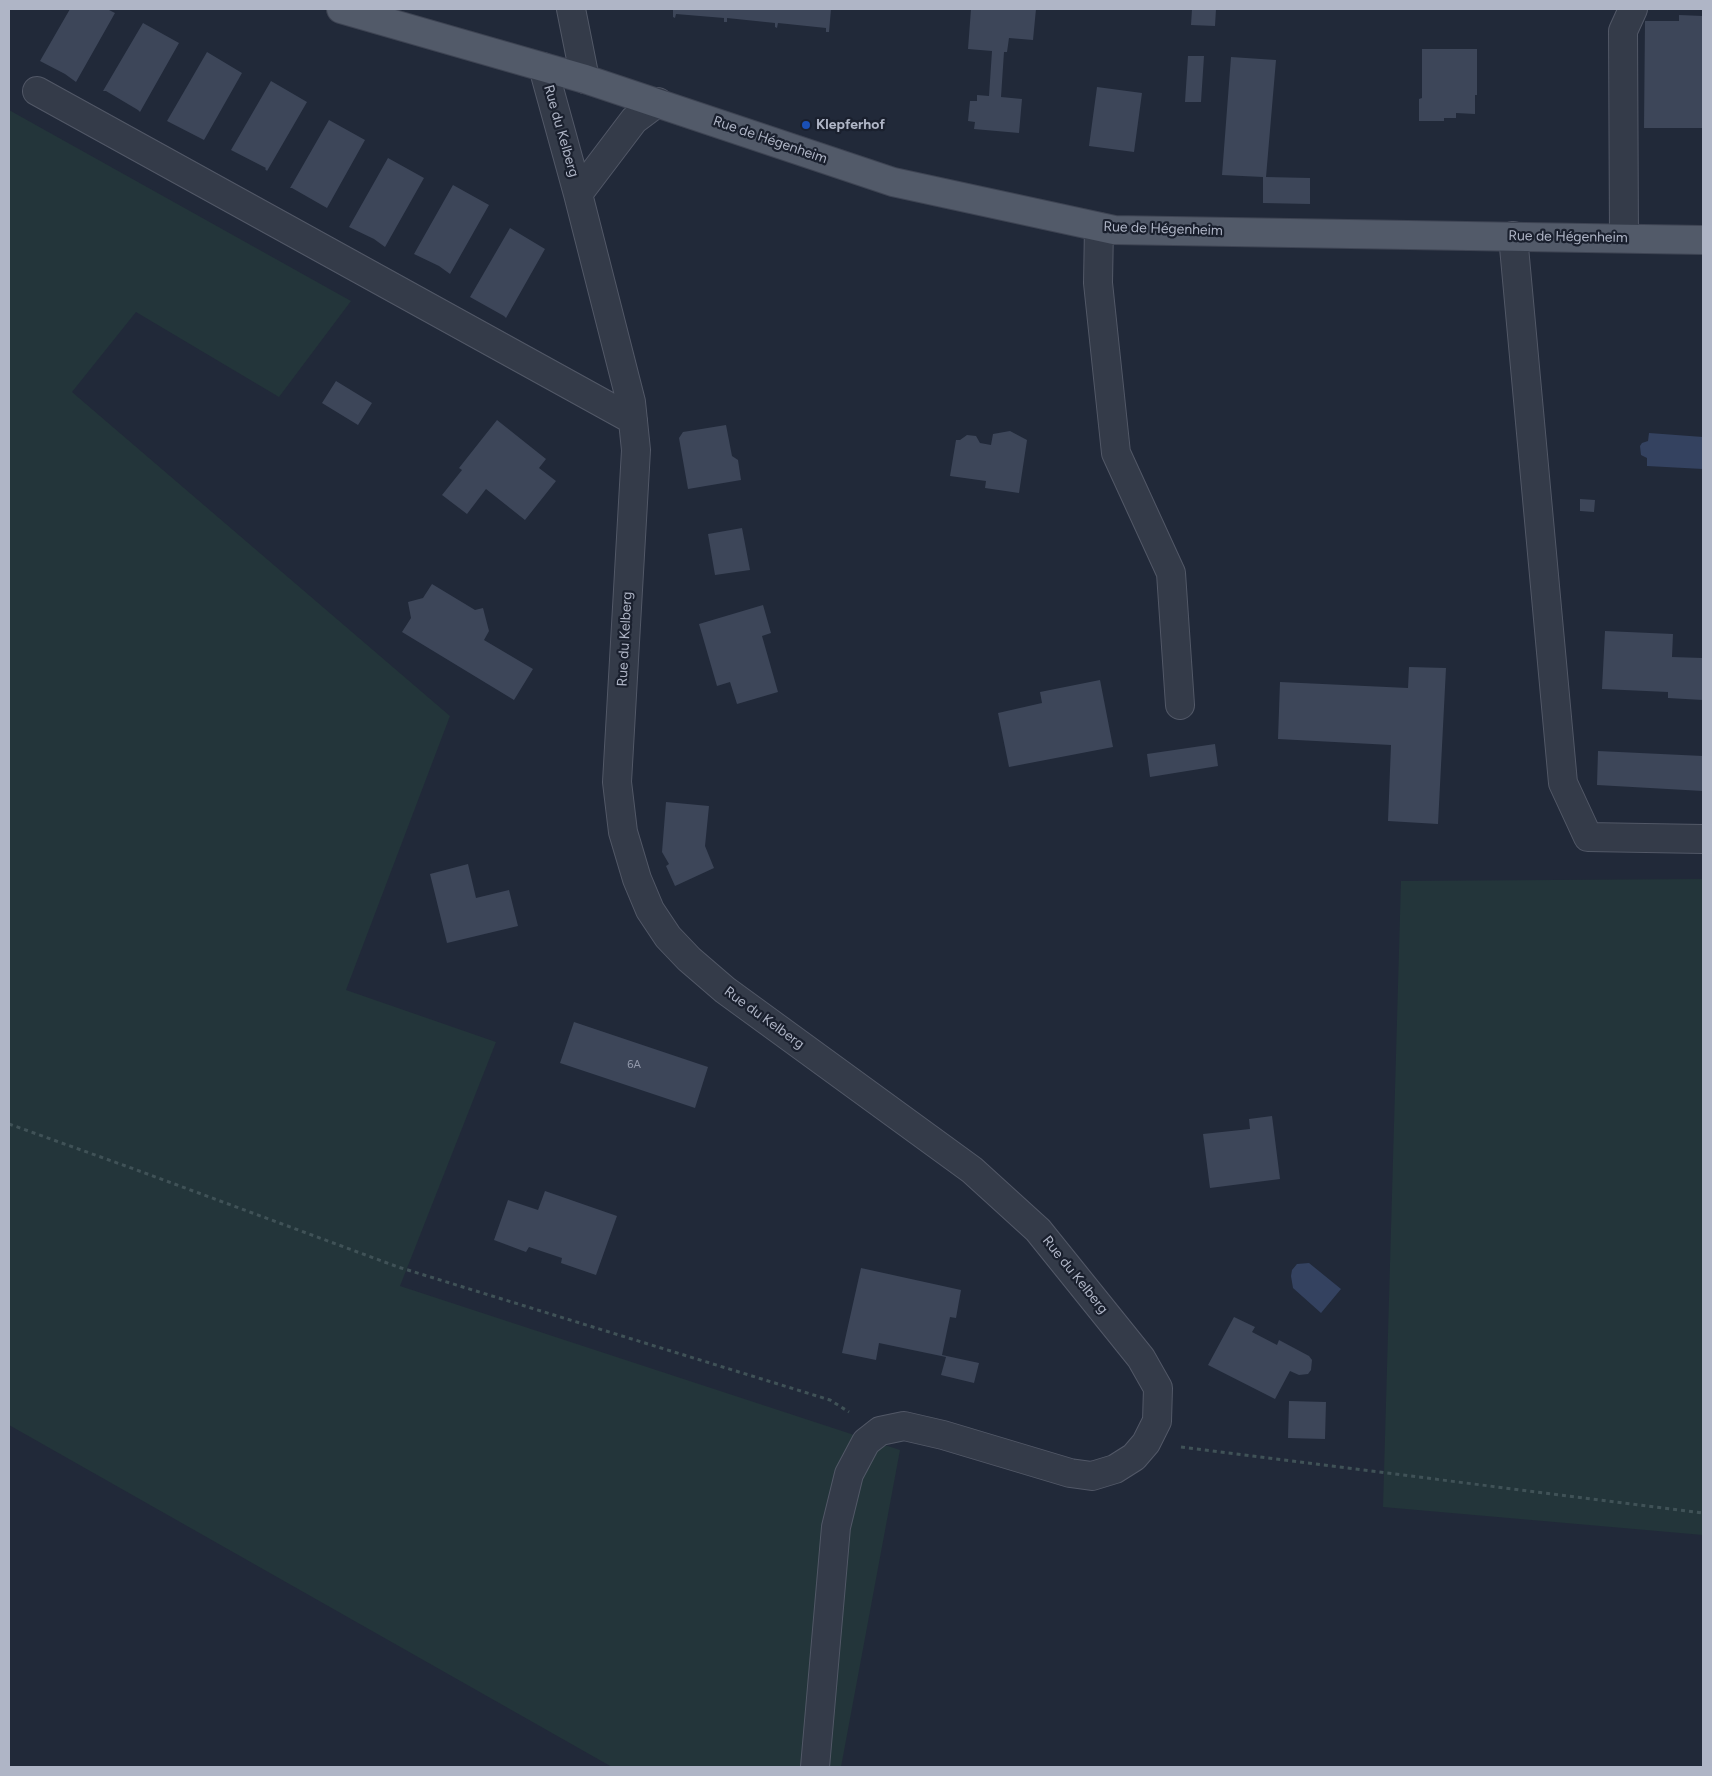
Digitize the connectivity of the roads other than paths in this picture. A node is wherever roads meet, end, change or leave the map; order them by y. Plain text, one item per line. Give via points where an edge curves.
1 (341, 9) edge
2 (571, 9) edge
3 (1633, 9) edge
4 (543, 68) junction
5 (585, 79) junction
6 (37, 91) dead end
7 (658, 102) junction
8 (578, 194) junction
9 (1099, 227) junction
10 (1512, 236) junction
11 (1624, 238) junction
12 (1703, 240) edge
13 (633, 420) junction
14 (1180, 705) dead end
15 (1703, 839) edge
16 (815, 1767) edge

1 - 4 main road, Rue de Hégenheim
2 - 5 street
3 - 11 street via 1624,31
4 - 5 main road, Rue de Hégenheim
4 - 8 street, Rue du Kelberg
5 - 7 main road, Rue de Hégenheim
6 - 13 street
7 - 8 street, Rue du Kelberg via 634,120
7 - 9 main road, Rue de Hégenheim via 893,182
8 - 13 street, Rue du Kelberg
9 - 10 main road, Rue de Hégenheim via 1114,230
9 - 14 street via 1098,282 1116,453 1171,573
10 - 11 main road, Rue de Hégenheim
10 - 15 street via 1563,783 1588,837
11 - 12 main road, Rue de Hégenheim
13 - 16 street, Rue du Kelberg via 636,450 617,782 623,832 650,910 668,938 725,990 972,1170 1038,1230 1142,1358 1158,1388 1157,1421 1146,1443 1134,1457 1114,1469 1092,1476 1070,1473 904,1426 880,1431 866,1442 848,1474 836,1527

